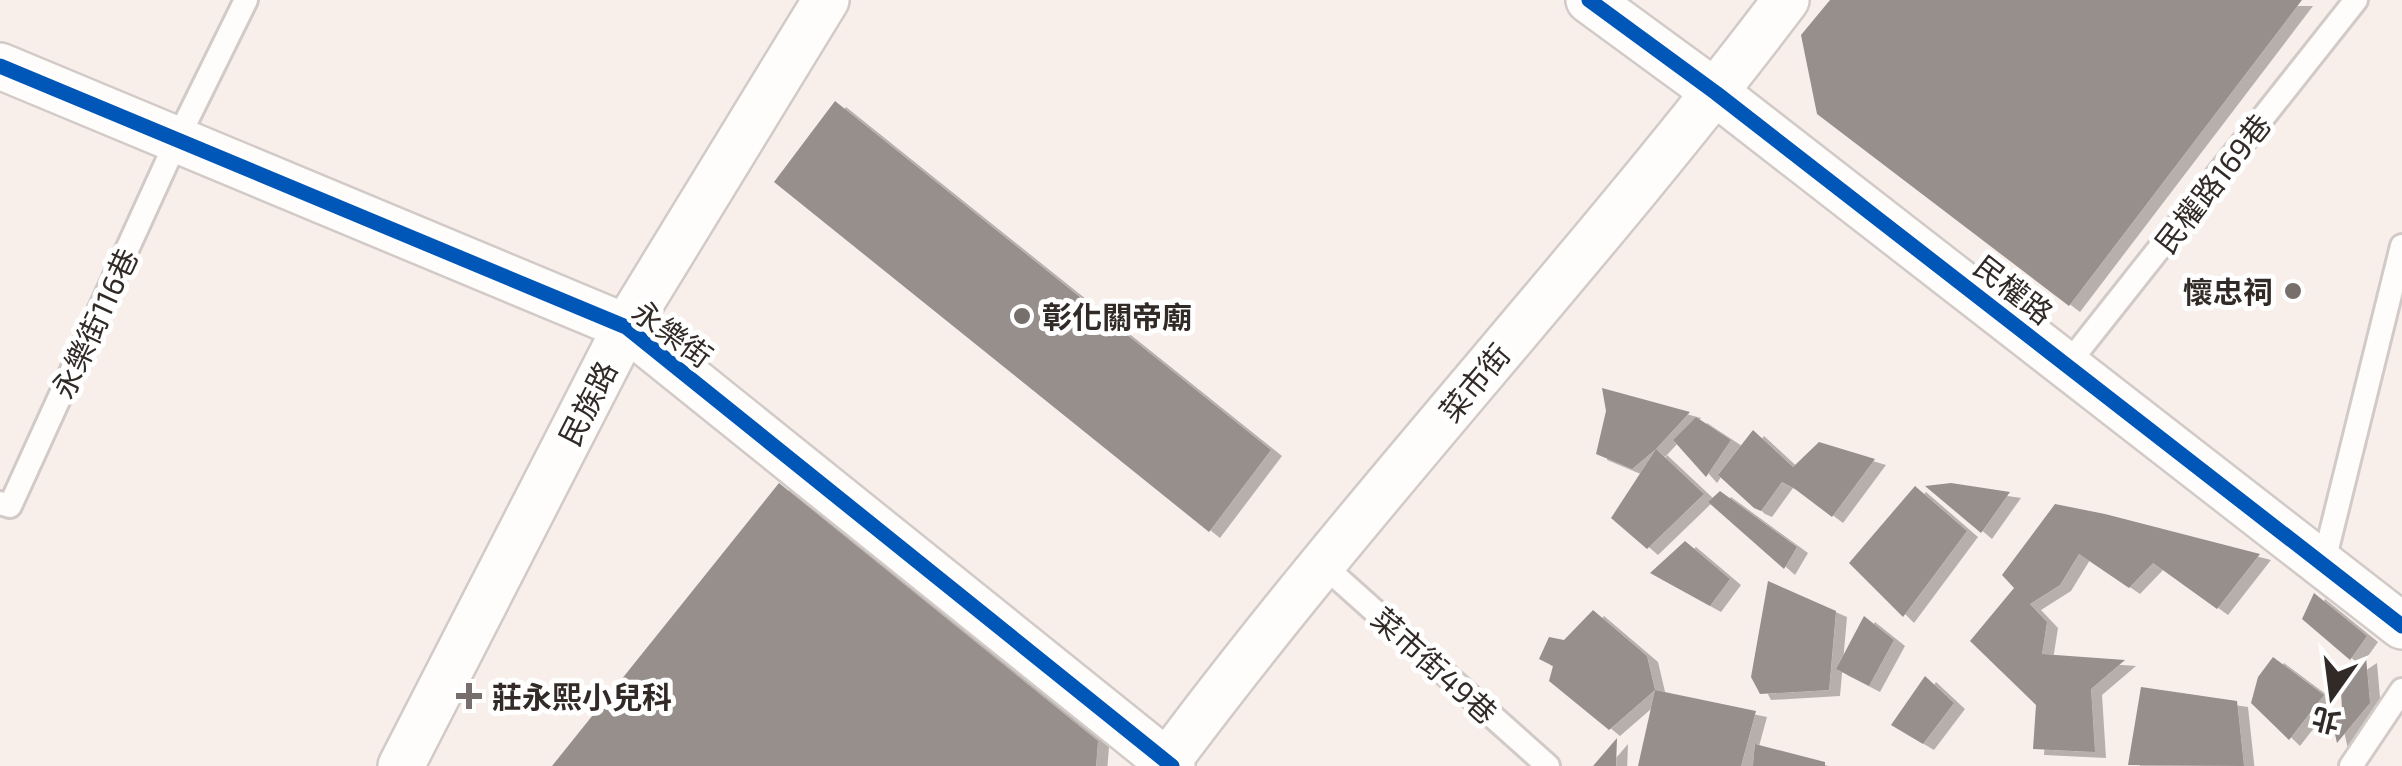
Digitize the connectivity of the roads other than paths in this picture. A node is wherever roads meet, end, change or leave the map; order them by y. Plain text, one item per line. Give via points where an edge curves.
1 (246, 0) edge
2 (826, 0) edge
3 (1589, 0) edge
4 (1786, 0) edge
5 (2356, 0) edge
6 (0, 66) edge
7 (1716, 93) junction
8 (177, 140) junction
9 (2402, 246) edge
10 (626, 327) junction
11 (2067, 366) junction
12 (5, 504) edge
13 (1322, 564) junction
14 (2323, 564) junction
15 (2402, 626) edge
16 (2402, 690) edge
17 (1167, 765) edge
18 (401, 766) edge
19 (1548, 766) edge
20 (2351, 766) edge

1 - 8 lane, 永樂街116巷
2 - 10 street, 民族路
3 - 7 street, 民權路
4 - 7 street, 菜市街
5 - 11 lane, 民權路169巷
6 - 8 street, 永樂街
7 - 11 street, 民權路
7 - 13 street, 菜市街
8 - 10 street, 永樂街
8 - 12 lane, 永樂街116巷
9 - 14 lane
10 - 17 street, 永樂街
10 - 18 street, 民族路
11 - 14 street, 民權路
13 - 17 street, 菜市街
13 - 19 lane, 菜市街49巷
14 - 15 street, 民權路
16 - 20 lane

